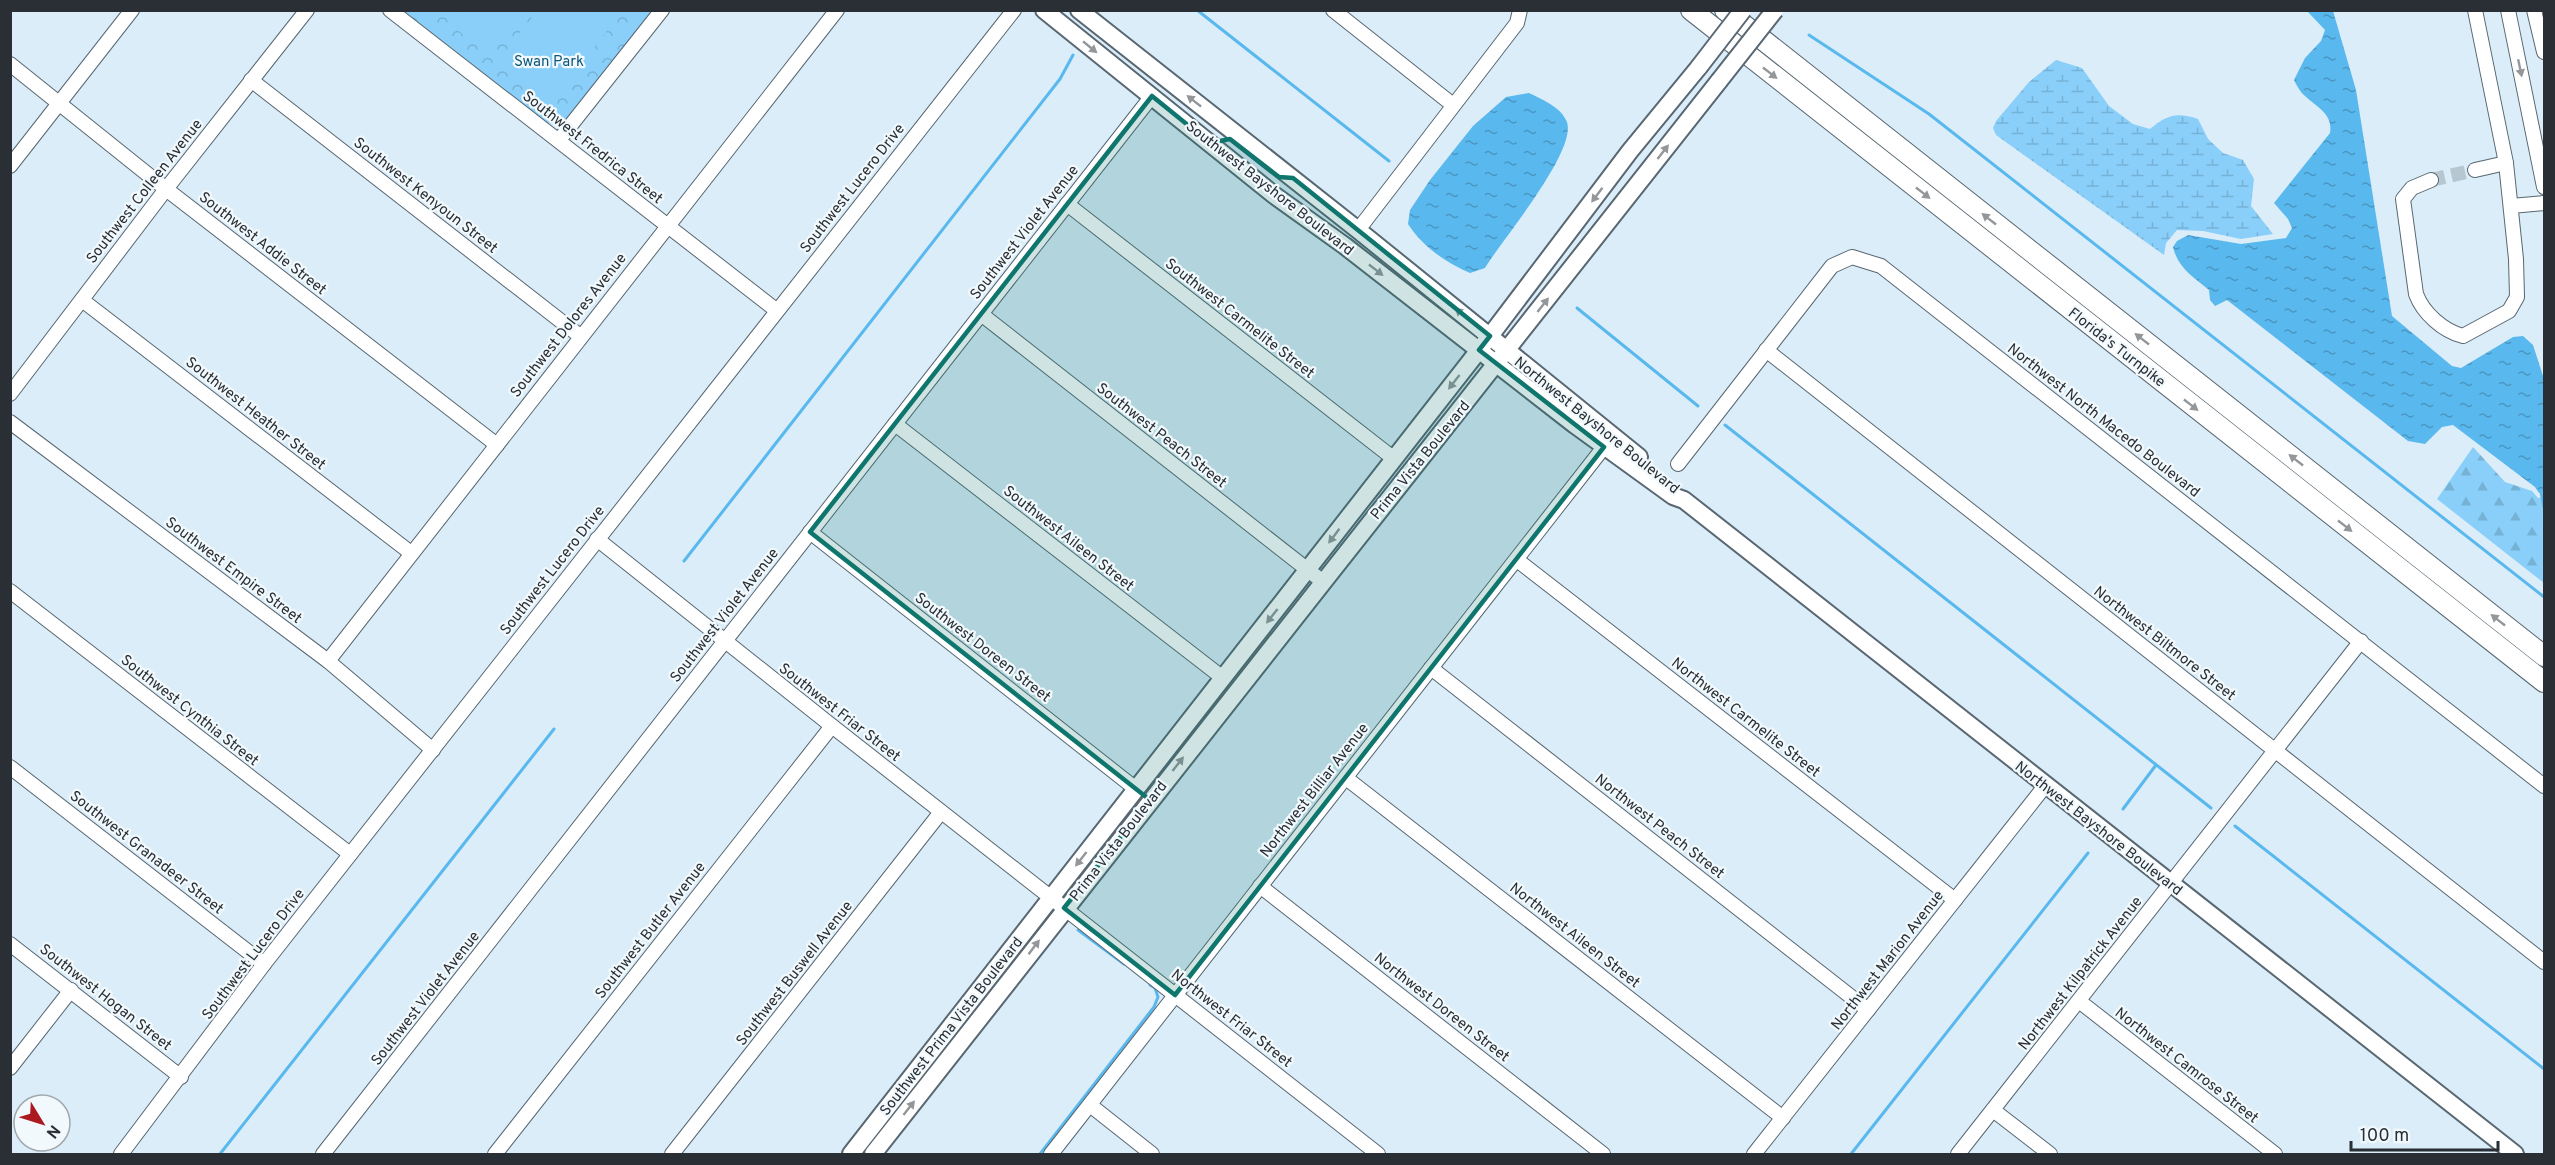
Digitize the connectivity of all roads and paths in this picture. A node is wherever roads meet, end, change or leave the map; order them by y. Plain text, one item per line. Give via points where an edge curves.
1 (132, 10) edge
2 (307, 10) edge
3 (390, 10) edge
4 (662, 10) edge
5 (837, 10) edge
6 (1014, 10) edge
7 (1044, 10) edge
8 (1079, 10) edge
9 (1333, 10) edge
10 (1520, 10) edge
11 (1691, 10) edge
12 (1725, 10) edge
13 (1743, 10) edge
14 (1775, 10) edge
15 (2475, 10) edge
16 (2508, 10) edge
17 (2534, 10) edge
18 (2544, 52) edge
19 (10, 64) edge
20 (252, 80) junction
21 (1132, 81) junction
22 (1152, 96) junction
23 (60, 103) junction
24 (1453, 105) junction
25 (1217, 119) junction
26 (559, 140) junction
27 (1210, 143) junction
28 (2506, 163) junction
29 (10, 166) edge
30 (2475, 170) tunnel mouth
31 (1293, 178) junction
32 (2431, 180) tunnel mouth
33 (2544, 187) edge
34 (165, 189) junction
35 (2544, 203) edge
36 (1067, 204) junction
37 (2511, 206) junction
38 (666, 226) junction
39 (1358, 230) junction
40 (81, 300) junction
41 (776, 310) junction
42 (981, 314) junction
43 (580, 336) junction
44 (1490, 336) junction
45 (1479, 350) junction
46 (1766, 350) junction
47 (1507, 351) junction
48 (1496, 365) junction
49 (10, 394) edge
50 (10, 422) edge
51 (895, 424) junction
52 (497, 445) junction
53 (1604, 447) junction
54 (1393, 458) junction
55 (1678, 464) dead end
56 (1684, 500) junction
57 (810, 532) junction
58 (597, 539) junction
59 (411, 553) junction
60 (1517, 560) junction
61 (1308, 571) junction
62 (1322, 581) junction
63 (10, 591) edge
64 (724, 641) junction
65 (2361, 641) junction
66 (2544, 656) edge
67 (328, 661) junction
68 (1431, 668) junction
69 (1223, 678) junction
70 (2544, 682) edge
71 (832, 726) junction
72 (433, 750) junction
73 (2276, 752) junction
74 (10, 766) edge
75 (1346, 778) junction
76 (2045, 786) junction
77 (2544, 786) edge
78 (1136, 789) junction
79 (941, 812) junction
80 (350, 854) junction
81 (2171, 884) junction
82 (1260, 886) junction
83 (1955, 900) junction
84 (1057, 903) junction
85 (10, 944) edge
86 (2544, 962) edge
87 (264, 964) junction
88 (71, 990) junction
89 (1175, 995) junction
90 (2079, 1001) junction
91 (1868, 1010) junction
92 (10, 1068) edge
93 (181, 1077) junction
94 (1090, 1105) junction
95 (1993, 1110) junction
96 (1783, 1118) junction
97 (121, 1155) edge
98 (323, 1155) edge
99 (495, 1155) edge
100 (672, 1155) edge
101 (851, 1155) edge
102 (873, 1155) edge
103 (1051, 1155) edge
104 (1152, 1155) edge
105 (1378, 1155) edge
106 (1603, 1155) edge
107 (1754, 1155) edge
108 (1958, 1155) edge
109 (2050, 1155) edge
110 (2275, 1155) edge
111 (2515, 1155) edge

1 - 23 street
2 - 20 street, Southwest Colleen Avenue
3 - 26 street, Southwest Fredrica Street
4 - 26 street
5 - 38 street, Southwest Dolores Avenue
6 - 41 street, Southwest Lucero Drive
7 -> 21 main road, Southwest Bayshore Boulevard
25 -> 8 main road, Southwest Bayshore Boulevard
9 - 24 street
10 - 24 street via 1517,23
11 -> 70 highway, Florida's Turnpike
66 -> 12 highway, Florida's Turnpike
13 -> 44 main road, Prima Vista Boulevard, bridge
47 -> 14 main road, Prima Vista Boulevard, bridge
15 - 28 street
16 -> 33 street
17 - 18 street
19 - 23 street, Southwest Addie Street
20 - 34 street, Southwest Colleen Avenue
20 - 43 street, Southwest Kenyoun Street
21 - 22 main road, Southwest Bayshore Boulevard
21 - 25 main road via 1151,87 1194,120 1208,123
22 - 27 main road, Southwest Bayshore Boulevard
22 - 36 street, Southwest Violet Avenue
23 - 29 street
23 - 34 street, Southwest Addie Street
24 - 39 street
25 - 31 main road, Southwest Bayshore Boulevard
26 - 38 street, Southwest Fredrica Street
27 - 31 main road via 1222,137 1230,140 1279,177
27 -> 45 main road, Southwest Bayshore Boulevard
28 - 30 street
28 - 37 street
31 - 39 main road, Southwest Bayshore Boulevard
32 - 37 street via 2412,188 2403,199 2416,294 2421,307 2452,333 2463,336 2493,320 2509,311 2517,297
34 - 40 street, Southwest Colleen Avenue
34 - 52 street, Southwest Addie Street
35 - 37 street
36 - 42 street, Southwest Violet Avenue
36 - 54 street, Southwest Carmelite Street
38 - 41 street, Southwest Fredrica Street
38 - 43 street, Southwest Dolores Avenue
44 -> 39 main road, Southwest Bayshore Boulevard
40 - 49 street, Southwest Colleen Avenue
40 - 59 street, Southwest Heather Street
41 - 58 street, Southwest Lucero Drive
42 - 51 street, Southwest Violet Avenue
42 - 61 street, Southwest Peach Street
43 - 52 street, Southwest Dolores Avenue
44 - 45 main road, Prima Vista Boulevard
44 - 47 main road, Southwest Bayshore Boulevard
45 - 48 main road, Southwest Bayshore Boulevard
45 -> 54 main road, Prima Vista Boulevard
46 - 55 street, Northwest North Macedo Boulevard
46 - 65 street, Northwest North Macedo Boulevard via 1832,266 1852,257 1881,266
46 - 73 street, Northwest Biltmore Street
47 - 48 main road, Prima Vista Boulevard
47 - 56 main road, Northwest Bayshore Boulevard via 1680,489
48 - 53 main road, Northwest Bayshore Boulevard
48 - 62 main road, Prima Vista Boulevard
50 - 67 street, Southwest Empire Street
51 - 57 street, Southwest Violet Avenue
51 - 69 street, Southwest Aileen Street
52 - 59 street, Southwest Dolores Avenue
53 - 56 main road, Northwest Bayshore Boulevard via 1672,496
53 - 60 street, Northwest Billiar Avenue
54 -> 61 main road, Prima Vista Boulevard
56 - 76 main road, Northwest Bayshore Boulevard
57 - 64 street, Southwest Violet Avenue
57 - 78 street, Southwest Doreen Street
58 - 64 street, Southwest Friar Street
58 - 72 street, Southwest Lucero Drive
59 - 67 street, Southwest Dolores Avenue
60 - 68 street, Northwest Billiar Avenue
60 - 83 street, Northwest Carmelite Street
61 - 62 street, Southwest Peach Street
61 -> 69 main road, Prima Vista Boulevard
84 -> 62 main road, Prima Vista Boulevard
63 - 80 street, Southwest Cynthia Street
64 - 71 street, Southwest Friar Street
64 - 98 street, Southwest Violet Avenue
65 - 73 street, Northwest Kilpatrick Avenue
65 - 77 street, Northwest North Macedo Boulevard
67 - 72 street, Southwest Empire Street
68 - 75 street, Northwest Billiar Avenue
68 - 91 street, Northwest Peach Street
69 - 78 main road, Prima Vista Boulevard
71 - 79 street, Southwest Friar Street
71 - 99 street, Southwest Butler Avenue
72 - 80 street, Southwest Lucero Drive
73 - 81 street, Northwest Kilpatrick Avenue
73 - 86 street, Northwest Biltmore Street
74 - 87 street, Southwest Granadeer Street
75 - 82 street, Northwest Billiar Avenue
75 - 96 street, Northwest Aileen Street
76 - 81 main road, Northwest Bayshore Boulevard
76 - 83 street, Northwest Marion Avenue
78 -> 84 main road, Prima Vista Boulevard
79 - 84 street, Southwest Friar Street
79 - 100 street, Southwest Buswell Avenue
80 - 87 street, Southwest Lucero Drive
81 - 90 street, Northwest Kilpatrick Avenue
81 - 111 main road, Northwest Bayshore Boulevard
82 - 89 street, Northwest Billiar Avenue
82 - 106 street, Northwest Doreen Street
83 - 91 street, Northwest Marion Avenue
84 - 89 street, Northwest Friar Street
84 - 101 main road, Southwest Prima Vista Boulevard
102 -> 84 main road, Southwest Prima Vista Boulevard
85 - 88 street, Southwest Hogan Street
87 - 93 street, Southwest Lucero Drive
88 - 92 street
88 - 93 street, Southwest Hogan Street
89 - 94 street, Northwest Billiar Avenue
89 - 105 street, Northwest Friar Street
90 - 95 street, Northwest Kilpatrick Avenue
90 - 110 street, Northwest Camrose Street
91 - 96 street, Northwest Marion Avenue
93 - 97 street, Southwest Lucero Drive
94 - 103 street, Northwest Billiar Avenue
94 - 104 street
95 - 108 street, Northwest Kilpatrick Avenue
95 - 109 street
96 - 107 street, Northwest Marion Avenue

